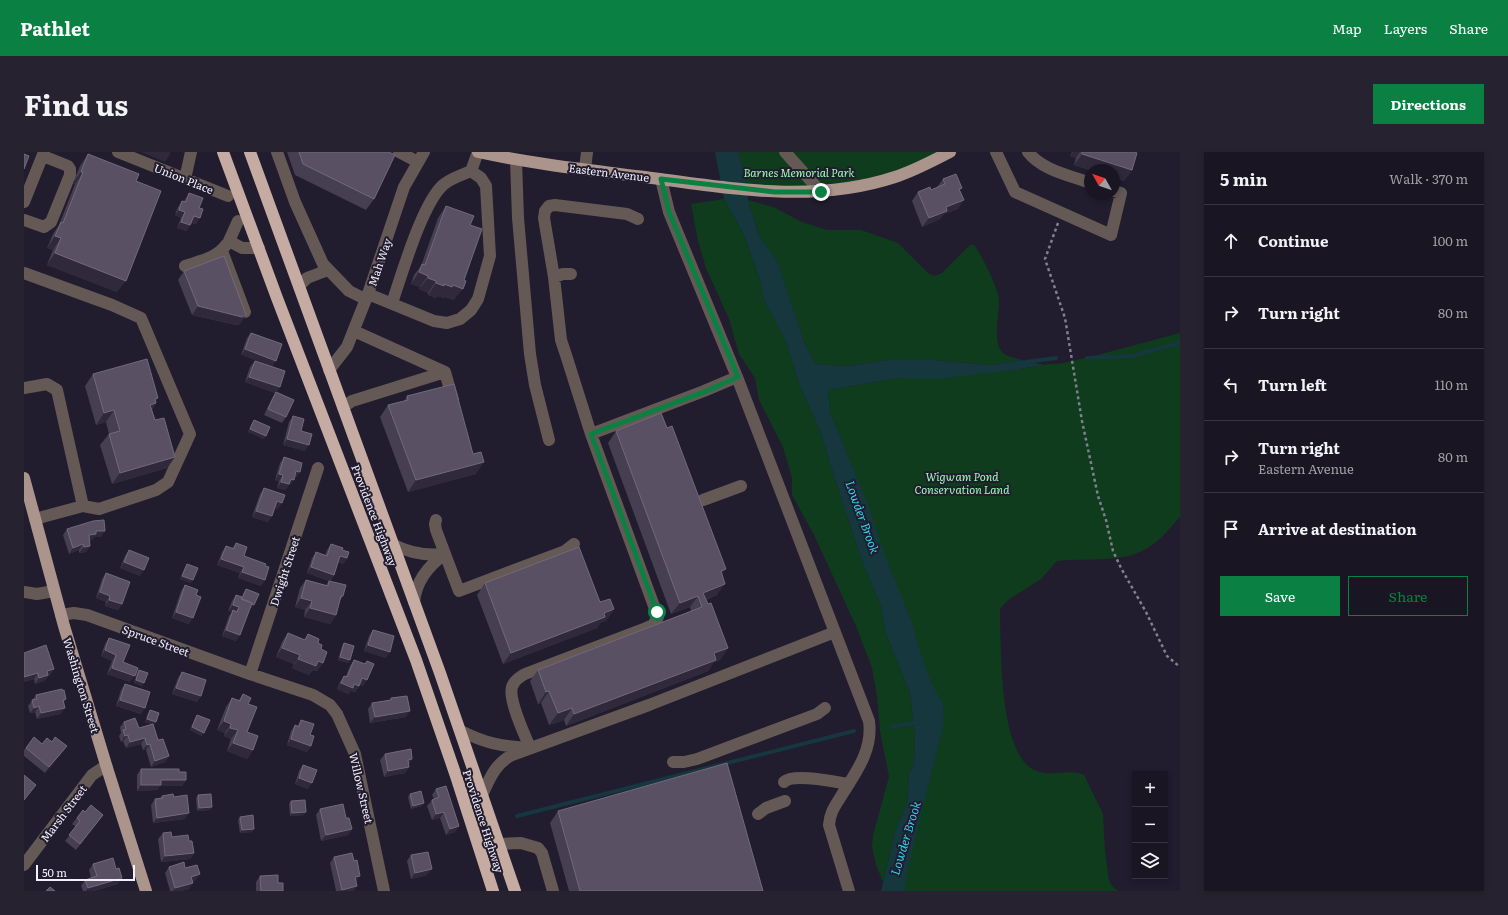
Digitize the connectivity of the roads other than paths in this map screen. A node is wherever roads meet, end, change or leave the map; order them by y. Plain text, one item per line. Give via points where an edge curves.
1 (118, 152) edge
2 (192, 152) edge
3 (223, 152) edge
4 (250, 152) edge
5 (277, 152) edge
6 (399, 152) edge
7 (478, 152) edge
8 (587, 152) edge
9 (785, 152) edge
10 (950, 152) edge
11 (996, 152) edge
12 (1028, 152) edge
13 (44, 154) edge
14 (421, 157) edge
15 (516, 160) junction
16 (585, 169) junction
17 (471, 172) junction
18 (185, 179) junction
19 (661, 179) junction
20 (1084, 180) edge
21 (821, 192) junction
22 (228, 196) dead end
23 (1119, 200) edge
24 (24, 202) edge
25 (638, 218) dead end
26 (24, 220) edge
27 (238, 221) dead end
28 (225, 246) junction
29 (259, 248) junction
30 (185, 266) dead end
31 (328, 270) junction
32 (24, 272) edge
33 (571, 274) dead end
34 (554, 277) junction
35 (299, 286) junction
36 (367, 296) junction
37 (392, 303) junction
38 (245, 312) edge
39 (354, 331) junction
40 (329, 370) junction
41 (445, 372) junction
42 (738, 377) junction
43 (24, 388) edge
44 (343, 407) junction
45 (455, 409) edge
46 (591, 434) junction
47 (549, 440) dead end
48 (318, 468) dead end
49 (24, 478) edge
50 (741, 486) dead end
51 (703, 500) dead end
52 (83, 506) junction
53 (35, 519) junction
54 (436, 520) dead end
55 (392, 544) junction
56 (574, 544) dead end
57 (445, 554) junction
58 (54, 591) junction
59 (24, 592) edge
60 (414, 602) junction
61 (61, 615) junction
62 (835, 632) junction
63 (250, 674) junction
64 (825, 708) dead end
65 (460, 731) junction
66 (530, 748) junction
67 (673, 762) dead end
68 (107, 768) junction
69 (784, 782) dead end
70 (849, 784) junction
71 (482, 794) junction
72 (786, 801) dead end
73 (758, 814) dead end
74 (499, 844) junction
75 (24, 865) edge
76 (146, 891) edge
77 (384, 891) edge
78 (493, 891) edge
79 (515, 891) edge
80 (553, 891) edge
81 (849, 891) edge

1 - 18 street, Union Place
2 - 18 street
3 - 29 highway, Providence Highway
4 - 35 highway, Providence Highway
5 - 31 street via 309,234
6 - 14 street
7 - 15 main road, Eastern Avenue
7 - 17 street
8 - 16 street
9 - 21 street
10 - 21 main road, Eastern Avenue via 895,177
11 - 23 street via 1015,192 1111,235
12 - 20 street via 1051,169
13 - 24 street
13 - 26 street via 68,166 70,175 51,222 44,227
14 - 36 street, Mah Way via 404,187
15 - 16 main road, Eastern Avenue
15 - 47 street via 518,218 530,354
16 - 19 main road, Eastern Avenue
17 - 37 street via 448,182 435,196 420,224
17 - 37 street via 481,178 486,186 490,244 490,256 478,299 471,310 460,319 447,323 434,321
18 - 22 street, Union Place
19 - 21 main road, Eastern Avenue via 775,192
19 - 42 street via 669,212
25 - 34 street via 594,209 549,206 545,211 544,224
27 - 28 street
28 - 29 street
28 - 30 street via 209,258
28 - 38 street
29 - 78 highway, Providence Highway via 416,660
31 - 35 street via 307,278
31 - 36 street via 349,291
32 - 52 street via 141,318 190,434 168,482 156,490 99,509
33 - 34 street
34 - 46 street via 561,340
35 - 40 highway, Providence Highway
36 - 37 street
36 - 39 street, Mah Way
39 - 40 street, Mah Way via 347,347
39 - 41 street
40 - 44 highway, Providence Highway
41 - 44 street via 352,401
41 - 45 street
42 - 46 street
42 - 62 street
43 - 52 street via 47,384 56,390
44 - 55 highway, Providence Highway
46 - 66 street via 658,617 646,628 518,678 513,685 511,696
48 - 63 street, Dwight Street
49 - 53 main road, Washington Street
50 - 51 street
52 - 53 street
53 - 58 main road, Washington Street
54 - 57 street via 436,530
55 - 57 street via 410,552
55 - 60 highway, Providence Highway
56 - 57 street via 565,551 459,591
57 - 60 street via 420,579 415,590
58 - 59 street via 37,594
58 - 61 main road, Washington Street
60 - 65 highway, Providence Highway
61 - 63 street, Spruce Street via 87,615
61 - 68 main road, Washington Street
62 - 66 street via 649,705
62 - 70 street via 869,721 870,731 864,756
63 - 77 street, Willow Street via 313,695 330,705 337,714 355,754
64 - 67 street via 817,714 697,759
65 - 66 street via 486,743
65 - 71 highway, Providence Highway
66 - 71 street via 498,764
68 - 75 street, Marsh Street via 92,775
68 - 76 main road, Washington Street
69 - 70 street via 787,779 814,779
70 - 81 street via 830,815 829,824
71 - 74 highway, Providence Highway
72 - 73 street via 761,810
74 - 79 highway, Providence Highway
74 - 80 street via 522,843 538,848 542,853

